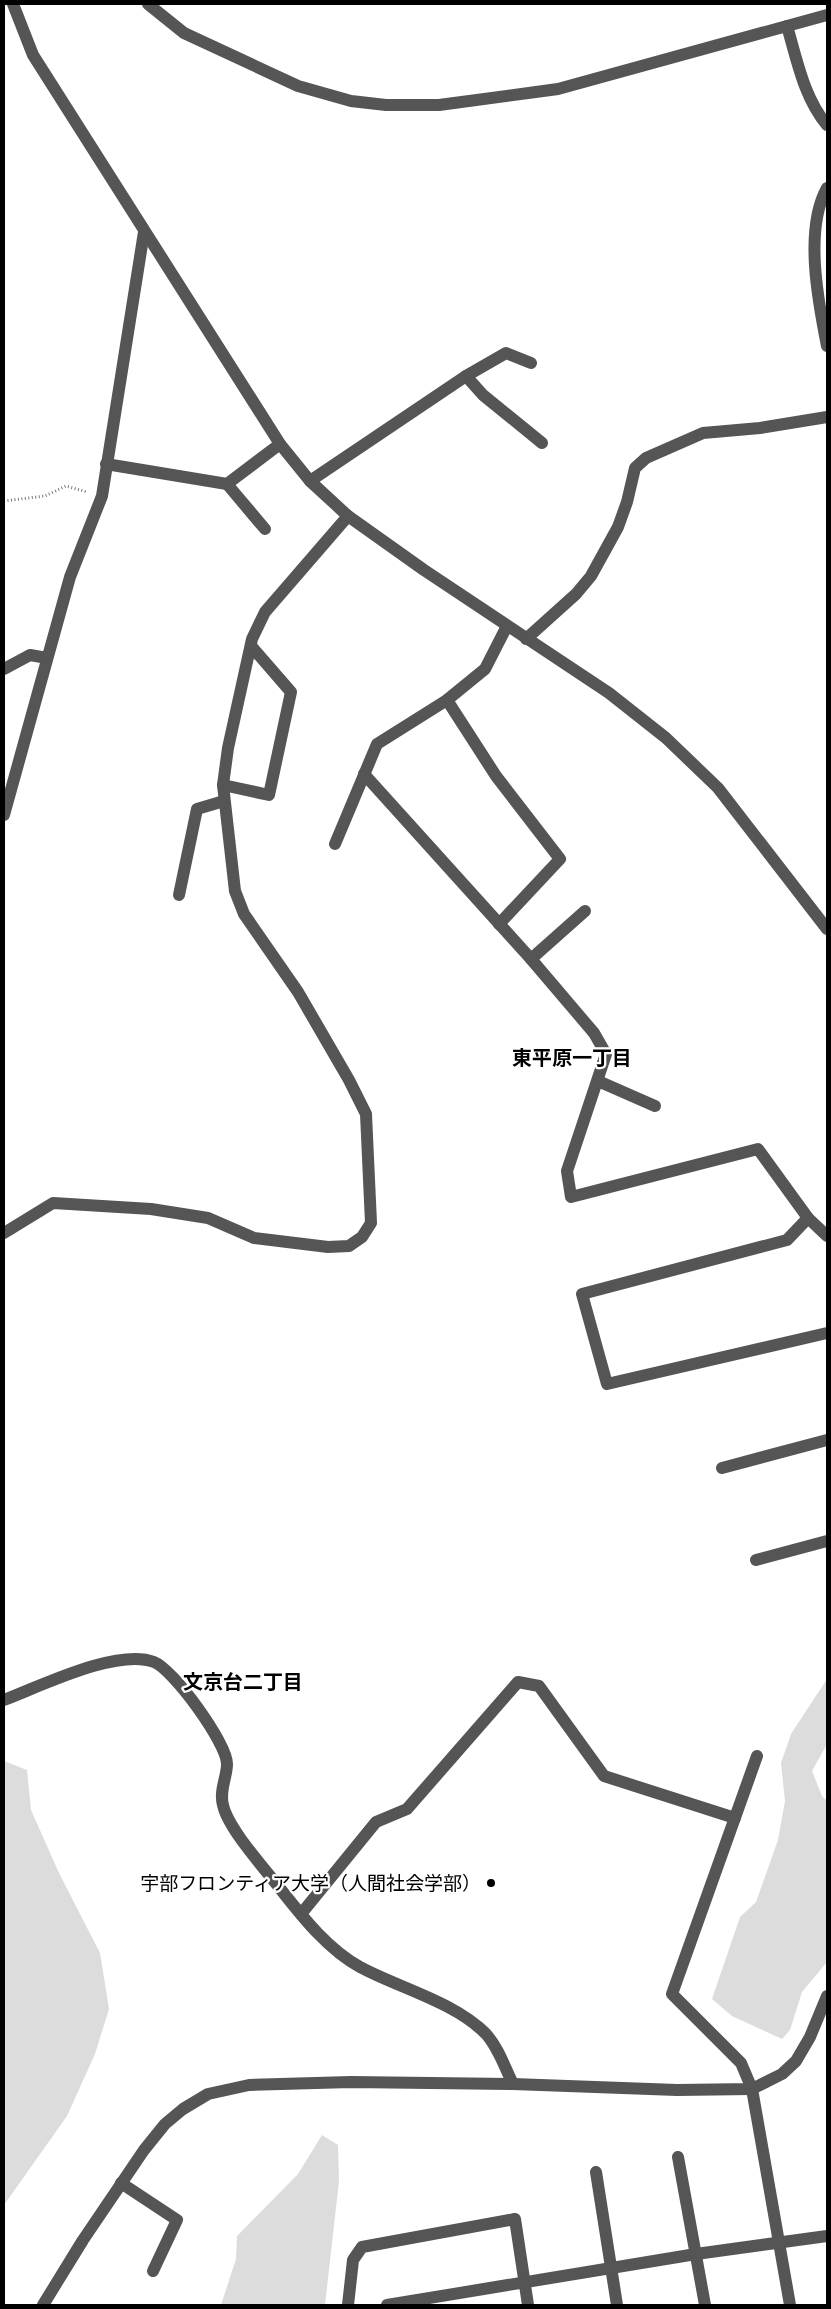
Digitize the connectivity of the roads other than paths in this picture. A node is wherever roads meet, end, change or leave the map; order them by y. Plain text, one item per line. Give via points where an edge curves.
1 (13, 4) edge
2 (148, 4) edge
3 (827, 16) edge
4 (787, 26) junction
5 (827, 125) edge
6 (827, 188) edge
7 (144, 232) junction
8 (827, 346) edge
9 (531, 363) dead end
10 (466, 376) junction
11 (827, 418) edge
12 (542, 443) dead end
13 (280, 444) junction
14 (106, 464) junction
15 (310, 480) junction
16 (227, 484) junction
17 (348, 516) junction
18 (265, 529) dead end
19 (507, 626) junction
20 (526, 639) junction
21 (251, 646) junction
22 (47, 658) junction
23 (4, 669) edge
24 (446, 700) junction
25 (364, 774) junction
26 (223, 785) junction
27 (224, 801) junction
28 (4, 815) edge
29 (335, 844) dead end
30 (179, 895) dead end
31 (585, 911) dead end
32 (499, 924) junction
33 (827, 929) edge
34 (531, 959) junction
35 (598, 1081) junction
36 (655, 1106) dead end
37 (808, 1218) junction
38 (4, 1233) edge
39 (827, 1236) edge
40 (827, 1333) edge
41 (827, 1440) edge
42 (722, 1468) dead end
43 (827, 1541) edge
44 (756, 1560) dead end
45 (4, 1700) edge
46 (757, 1756) dead end
47 (734, 1818) junction
48 (301, 1914) junction
49 (827, 1996) edge
50 (513, 2084) junction
51 (752, 2089) junction
52 (678, 2157) dead end
53 (596, 2172) dead end
54 (121, 2183) junction
55 (827, 2236) edge
56 (779, 2244) junction
57 (696, 2254) junction
58 (611, 2269) junction
59 (153, 2272) dead end
60 (525, 2283) junction
61 (438, 2301) edge
62 (43, 2305) edge
63 (348, 2305) edge
64 (387, 2305) edge
65 (528, 2305) edge
66 (617, 2305) edge
67 (705, 2305) edge
68 (790, 2305) edge

1 - 7 street via 33,55
2 - 4 street via 184,34 298,86 386,105 439,106 558,89
3 - 4 street
4 - 5 street via 802,77 817,113
6 - 8 street via 819,205 815,274
7 - 13 street
7 - 14 street
9 - 10 street via 506,353
10 - 12 street
10 - 15 street
11 - 20 street via 703,433 646,458 635,468 621,519 591,576
13 - 15 street
13 - 16 street
14 - 16 street
14 - 22 street via 102,496 70,577
15 - 17 street
16 - 18 street
17 - 19 street
17 - 21 street via 265,612
19 - 20 street
19 - 24 street via 485,669
20 - 33 street via 609,693 666,738 718,788
21 - 26 street
21 - 26 street via 291,692 269,795
22 - 23 street via 30,655
22 - 28 street
24 - 25 street via 377,744
24 - 32 street via 496,776 560,860
25 - 29 street
25 - 32 street
26 - 27 street
27 - 30 street via 197,809
27 - 38 street via 235,891 244,914 298,992 366,1114 371,1223 362,1237 348,1246 328,1247 254,1238 208,1218 151,1209 53,1203
31 - 34 street
32 - 34 street
34 - 35 street via 594,1033 606,1054
35 - 36 street
35 - 37 street via 566,1171 571,1197 758,1149
37 - 39 street
37 - 40 street via 787,1240 582,1294 607,1384
41 - 42 street
43 - 44 street
45 - 48 street via 113,1660 135,1658 155,1662 172,1673 222,1743 227,1763 222,1804 230,1823
46 - 47 street
47 - 48 street via 604,1776 539,1686 518,1682 407,1809 376,1822
47 - 51 street via 672,1994 741,2063
48 - 50 street via 333,1948 360,1966 472,2022 487,2036
49 - 51 street via 796,2061 782,2074
50 - 51 street via 677,2090
50 - 54 street via 351,2082 249,2085 208,2094 165,2124
51 - 56 street
52 - 57 street
53 - 58 street
54 - 59 street via 177,2220
54 - 62 street
55 - 56 street
56 - 57 street
56 - 68 street
57 - 58 street
57 - 67 street
58 - 60 street
58 - 66 street
60 - 61 street
60 - 63 street via 515,2219 362,2247 353,2260
60 - 65 street
61 - 64 street

